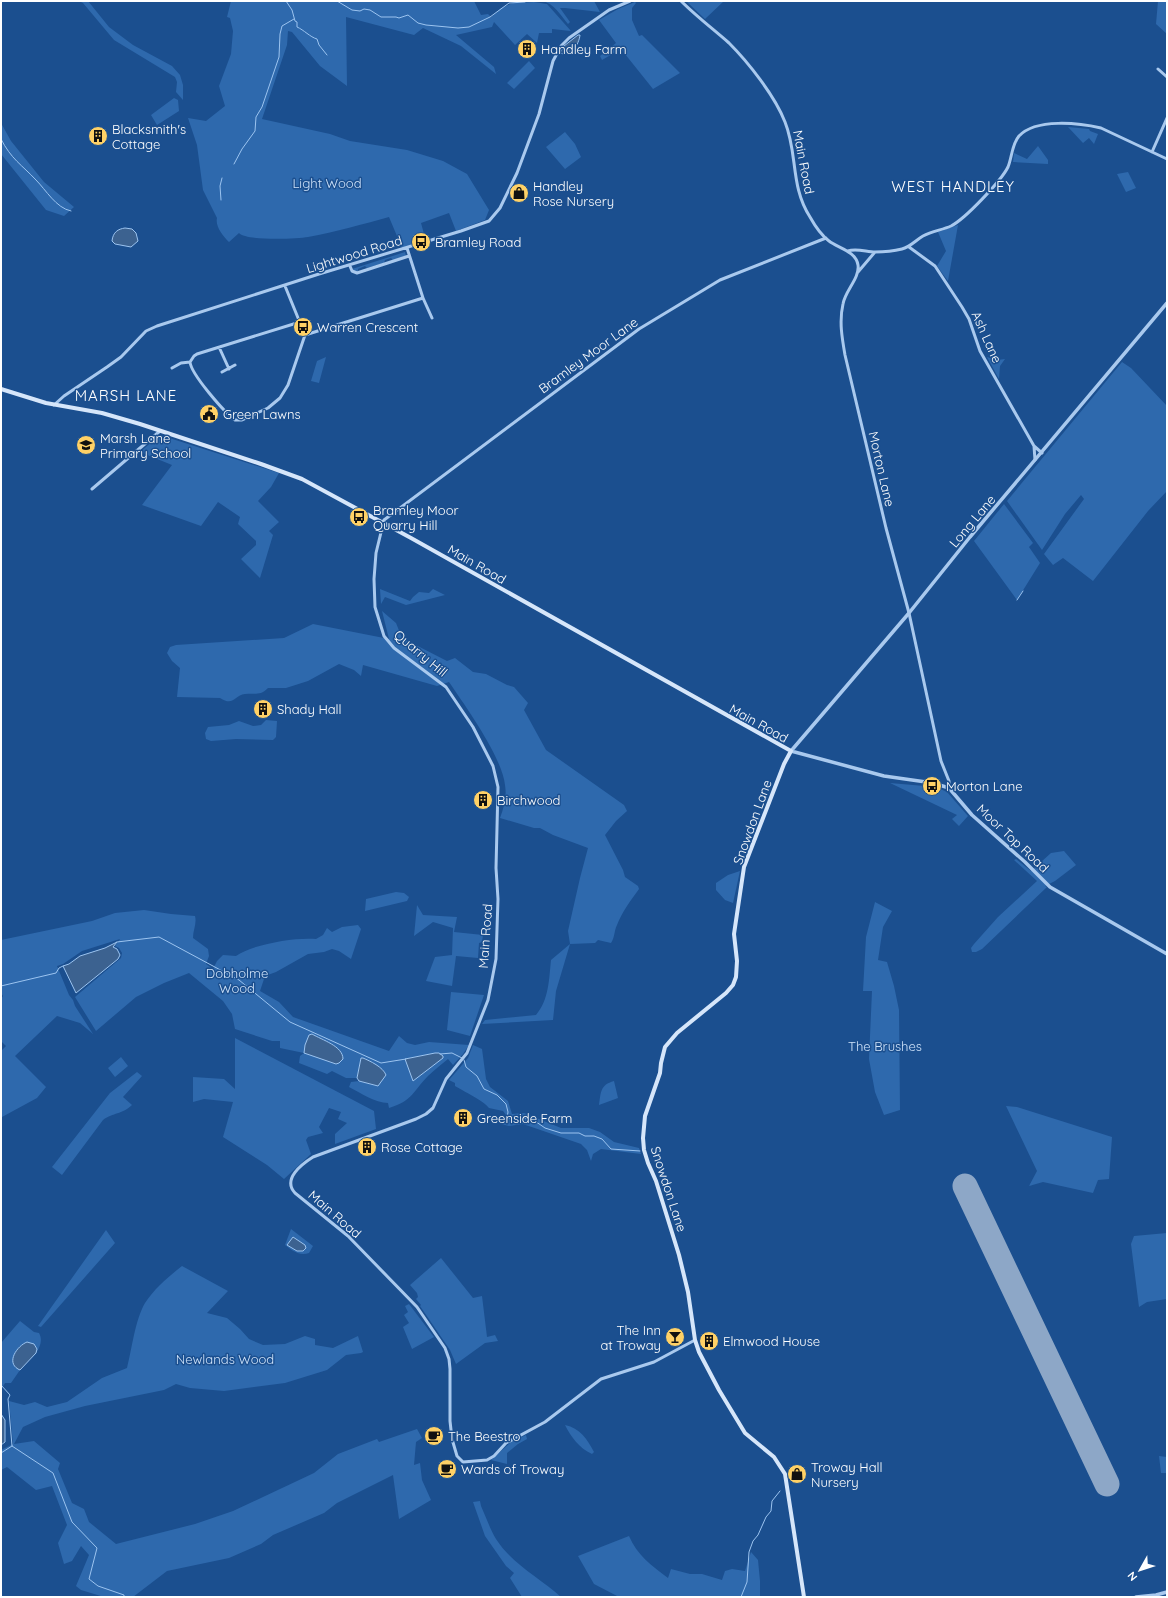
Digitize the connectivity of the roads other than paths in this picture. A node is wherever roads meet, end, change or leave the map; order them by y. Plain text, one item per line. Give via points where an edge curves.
1 (630, 1) edge
2 (681, 1) edge
3 (1158, 69) dead end
4 (1167, 77) edge
5 (1167, 118) edge
6 (1152, 152) junction
7 (1167, 159) edge
8 (826, 238) junction
9 (909, 246) junction
10 (407, 248) junction
11 (848, 251) junction
12 (876, 252) junction
13 (409, 256) junction
14 (350, 266) junction
15 (858, 272) junction
16 (285, 286) junction
17 (423, 298) junction
18 (1167, 303) edge
19 (432, 318) dead end
20 (300, 322) junction
21 (305, 335) junction
22 (219, 347) junction
23 (190, 362) junction
24 (235, 365) dead end
25 (172, 368) dead end
26 (229, 369) junction
27 (222, 372) dead end
28 (1, 389) edge
29 (54, 405) junction
30 (160, 431) junction
31 (1034, 446) junction
32 (1042, 453) junction
33 (1035, 461) junction
34 (92, 489) dead end
35 (383, 523) junction
36 (909, 614) junction
37 (791, 751) junction
38 (498, 787) joint
39 (949, 788) junction
40 (1167, 954) edge
41 (695, 1340) junction
42 (1167, 1592) edge
43 (1162, 1596) edge
44 (804, 1597) edge
45 (1136, 1597) edge

1 - 10 street, Lightwood Road via 609,10 561,46 553,61 528,147 506,198 495,216 483,224
2 - 8 street, Main Road via 737,52 774,102 790,136 801,200 812,222
3 - 4 street
5 - 6 street
6 - 7 street, Main Road
6 - 9 street, Main Road via 1101,128 1058,124 1037,126 1019,136 1005,171 960,220 950,227 924,235
8 - 11 street, Main Road
8 - 35 street, Bramley Moor Lane via 720,280 639,329
9 - 12 street, Main Road
9 - 31 street, Ash Lane via 934,266 962,307 980,351
10 - 13 street
10 - 14 street, Lightwood Road
11 - 12 street, Main Road
11 - 15 street via 857,261
12 - 15 street, Morton Lane
13 - 14 street via 357,273 354,273
13 - 17 street
14 - 16 street, Lightwood Road
15 - 36 street, Morton Lane via 842,304 841,333 886,528
16 - 20 street
16 - 29 street, Lightwood Road via 151,328 121,356
17 - 19 street
17 - 21 street
18 - 32 street, Long Lane
20 - 21 street
20 - 22 street
21 - 23 street via 284,394 272,406 238,421 232,418 209,393 193,372
22 - 23 street via 197,354
22 - 26 street
23 - 25 street via 177,363
24 - 26 street
26 - 27 street
28 - 29 main road, Main Road
29 - 30 main road, Main Road via 102,413
30 - 34 street
30 - 35 main road, Main Road via 288,473
31 - 32 street, Ash Lane
31 - 33 street, Ash Lane
32 - 33 street, Long Lane
33 - 36 street, Long Lane
35 - 37 main road, Main Road
35 - 38 street, Quarry Hill via 376,553 374,579 375,608 384,636 394,648 450,692 473,727 493,766
36 - 37 street, Long Lane
36 - 39 street, Morton Lane
37 - 39 street via 884,776 933,783
37 - 41 main road, Snowdon Lane via 744,867 734,934 737,961 733,985 677,1033 665,1047 660,1073 644,1116 644,1150 680,1255
38 - 41 street, Main Road via 496,959 488,1000 464,1057 446,1080 431,1110 313,1157 293,1175 290,1184 295,1193 348,1236 417,1308 445,1348 450,1369 452,1439 457,1456 463,1462 487,1460 506,1443 545,1422 601,1379 654,1362
39 - 40 street, Moor Top Road via 972,815 1050,887
41 - 44 main road, Snowdon Lane via 709,1372 745,1433 774,1456 785,1474
42 - 43 street
43 - 45 street

